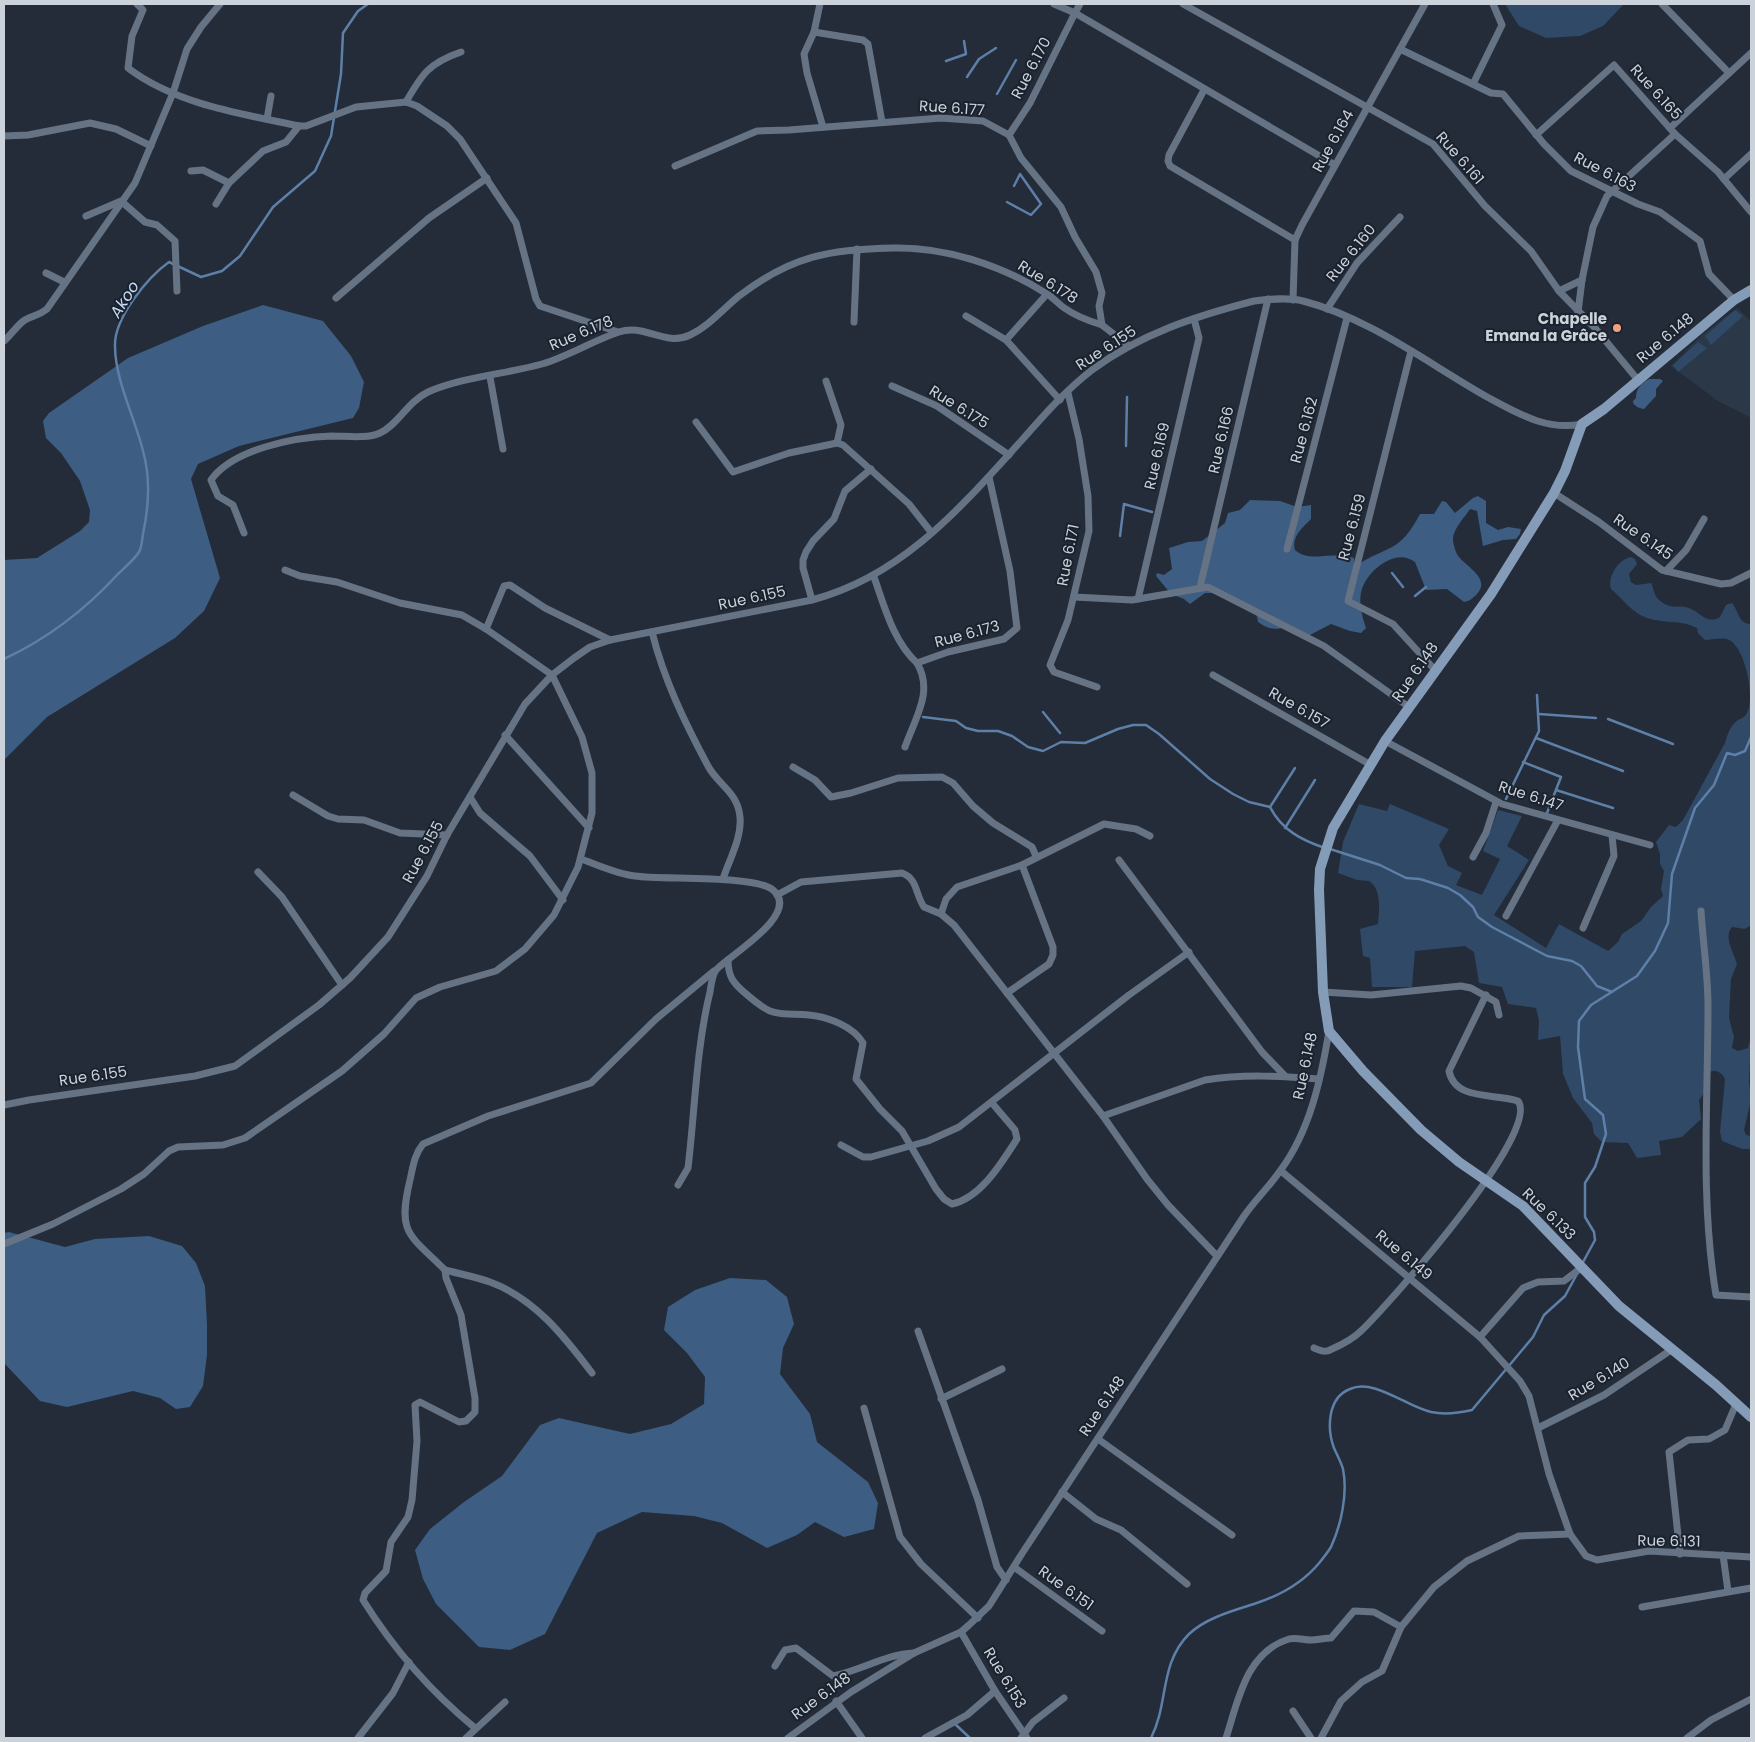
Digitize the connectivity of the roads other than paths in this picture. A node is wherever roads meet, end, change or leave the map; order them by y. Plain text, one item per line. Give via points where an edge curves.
1 (136, 4) edge
2 (220, 4) edge
3 (820, 4) edge
4 (1054, 4) edge
5 (1080, 4) edge
6 (1183, 4) edge
7 (1425, 4) edge
8 (1493, 4) edge
9 (1662, 4) edge
10 (1075, 13) junction
11 (814, 32) junction
12 (1400, 48) junction
13 (461, 52) dead end
14 (1751, 53) edge
15 (1729, 73) junction
16 (1473, 84) junction
17 (1204, 90) junction
18 (173, 93) junction
19 (271, 96) dead end
20 (406, 102) junction
21 (1367, 107) junction
22 (267, 119) junction
23 (882, 122) junction
24 (299, 126) junction
25 (823, 127) junction
26 (1670, 128) junction
27 (1009, 134) junction
28 (1675, 134) junction
29 (1536, 135) junction
30 (4, 136) edge
31 (151, 146) junction
32 (1751, 154) edge
33 (1335, 165) junction
34 (675, 166) dead end
35 (190, 171) dead end
36 (487, 178) junction
37 (1724, 179) junction
38 (229, 184) junction
39 (1610, 192) junction
40 (121, 202) junction
41 (216, 204) dead end
42 (1751, 212) edge
43 (86, 216) dead end
44 (1400, 217) dead end
45 (1296, 240) junction
46 (857, 249) junction
47 (46, 273) dead end
48 (1582, 280) junction
49 (64, 282) junction
50 (1751, 290) edge
51 (1559, 291) junction
52 (177, 292) dead end
53 (1047, 294) junction
54 (336, 298) dead end
55 (1268, 299) junction
56 (1293, 300) junction
57 (1734, 300) junction
58 (1326, 309) junction
59 (1578, 312) junction
60 (966, 316) dead end
61 (1348, 318) junction
62 (1194, 319) junction
63 (854, 322) dead end
64 (1102, 325) junction
65 (618, 332) junction
66 (1006, 340) junction
67 (4, 341) edge
68 (1129, 346) junction
69 (1411, 351) junction
70 (490, 377) junction
71 (1638, 380) junction
72 (826, 381) dead end
73 (892, 386) dead end
74 (1068, 393) junction
75 (1060, 400) junction
76 (696, 422) dead end
77 (1582, 424) junction
78 (837, 443) junction
79 (504, 449) dead end
80 (1009, 454) junction
81 (871, 469) junction
82 (989, 477) junction
83 (1554, 493) junction
84 (1704, 519) dead end
85 (931, 532) junction
86 (244, 533) dead end
87 (1287, 549) dead end
88 (285, 570) dead end
89 (1666, 571) junction
90 (1751, 573) edge
91 (874, 577) junction
92 (1200, 587) junction
93 (1074, 597) junction
94 (1138, 599) junction
95 (812, 600) junction
96 (486, 628) junction
97 (652, 632) junction
98 (610, 640) junction
99 (916, 662) junction
100 (1435, 670) junction
101 (552, 675) junction
102 (1212, 675) dead end
103 (1098, 686) dead end
104 (1409, 707) junction
105 (505, 735) junction
106 (1385, 741) junction
107 (905, 747) dead end
108 (1371, 765) junction
109 (793, 767) dead end
110 (293, 795) dead end
111 (470, 797) junction
112 (1496, 802) junction
113 (1558, 820) junction
114 (589, 828) junction
115 (447, 835) junction
116 (1612, 835) junction
117 (1150, 836) dead end
118 (1650, 845) dead end
119 (1036, 856) junction
120 (1473, 857) dead end
121 (581, 859) junction
122 (1119, 860) dead end
123 (1022, 865) junction
124 (258, 872) dead end
125 (723, 880) junction
126 (777, 895) junction
127 (563, 900) junction
128 (1701, 911) dead end
129 (941, 914) junction
130 (1506, 916) dead end
131 (1583, 928) dead end
132 (1189, 952) junction
133 (728, 960) junction
134 (714, 971) junction
135 (342, 984) junction
136 (1323, 992) junction
137 (1006, 993) junction
138 (1486, 995) junction
139 (1499, 1015) dead end
140 (1329, 1031) junction
141 (1053, 1053) junction
142 (1285, 1076) junction
143 (1319, 1079) junction
144 (992, 1103) junction
145 (4, 1105) edge
146 (1103, 1116) junction
147 (841, 1144) dead end
148 (912, 1146) junction
149 (1281, 1171) junction
150 (1487, 1181) junction
151 (678, 1185) dead end
152 (4, 1244) edge
153 (1217, 1256) junction
154 (1581, 1268) junction
155 (445, 1270) junction
156 (1408, 1278) junction
157 (1751, 1298) edge
158 (918, 1331) dead end
159 (1480, 1337) junction
160 (1314, 1348) dead end
161 (1671, 1350) junction
162 (1002, 1369) dead end
163 (592, 1373) dead end
164 (942, 1399) junction
165 (1736, 1404) junction
166 (864, 1408) dead end
167 (1751, 1417) edge
168 (1538, 1428) junction
169 (1098, 1439) junction
170 (1062, 1492) junction
171 (1570, 1534) junction
172 (1232, 1535) dead end
173 (1680, 1554) junction
174 (1723, 1555) junction
175 (1751, 1557) edge
176 (1014, 1567) junction
177 (1006, 1580) junction
178 (1187, 1584) dead end
179 (1751, 1588) edge
180 (1728, 1591) junction
181 (1642, 1608) dead end
182 (978, 1618) junction
183 (1401, 1627) junction
184 (1102, 1631) dead end
185 (961, 1632) junction
186 (914, 1653) junction
187 (409, 1662) junction
188 (775, 1666) dead end
189 (994, 1691) junction
190 (1064, 1698) dead end
191 (1751, 1699) edge
192 (836, 1701) junction
193 (505, 1702) dead end
194 (1293, 1711) dead end
195 (475, 1728) junction
196 (1023, 1737) edge
197 (358, 1738) edge
198 (466, 1738) edge
199 (788, 1738) edge
200 (862, 1738) edge
201 (925, 1738) edge
202 (1226, 1738) edge
203 (1312, 1738) edge
204 (1321, 1738) edge
205 (1687, 1738) edge

1 - 18 street via 144,10 132,36 128,68
2 - 18 street via 187,49
3 - 11 street
4 - 10 street
5 - 10 street, Rue 6.170
6 - 21 street, Rue 6.161
7 - 12 street, Rue 6.164
8 - 16 street via 1502,25
9 - 15 street
10 - 17 street
10 - 27 street, Rue 6.170 via 1030,103
11 - 23 street via 864,40 868,44
11 - 25 street via 804,54
12 - 16 street, Rue 6.163
12 - 21 street, Rue 6.164
13 - 20 street via 448,56 422,74
14 - 15 street
15 - 26 street
16 - 29 street, Rue 6.163 via 1490,94 1505,96
17 - 33 street
17 - 45 street via 1170,155 1170,166
18 - 22 street
18 - 31 street
19 - 22 street
20 - 24 street via 356,107
20 - 36 street via 447,126
21 - 33 street, Rue 6.164
21 - 51 street, Rue 6.161 via 1433,144 1485,206 1531,251
22 - 24 street
23 - 25 street, Rue 6.177
23 - 27 street, Rue 6.177 via 940,118 983,121
24 - 38 street via 286,142 263,151
25 - 34 street, Rue 6.177 via 763,129
26 - 28 street, Rue 6.165
26 - 29 street, Rue 6.165 via 1614,65
27 - 64 street via 1021,158 1061,207 1096,272 1102,293 1099,306
28 - 37 street, Rue 6.165
28 - 39 street
29 - 39 street, Rue 6.163 via 1572,172
30 - 31 street via 28,135 90,123 116,129
31 - 40 street via 135,183
32 - 37 street
33 - 45 street, Rue 6.164
35 - 38 street via 203,170
36 - 54 street via 429,218
36 - 65 street via 516,223 540,306
37 - 42 street, Rue 6.165
38 - 41 street
39 - 48 street via 1593,226
39 - 57 street, Rue 6.163 via 1660,212 1700,241 1709,274
40 - 43 street
40 - 49 street
40 - 52 street via 175,241
44 - 58 street, Rue 6.160 via 1357,263
45 - 56 street, Rue 6.164
46 - 53 street, Rue 6.178 via 925,249 966,258 1006,272
46 - 63 street
46 - 65 street, Rue 6.178 via 814,255 791,264 740,296 704,326 679,339 671,340 636,330
47 - 49 street
48 - 51 street
48 - 59 street
49 - 67 street via 47,309 24,320
50 - 57 street, Rue 6.148
51 - 59 street, Rue 6.161
53 - 64 street, Rue 6.178 via 1082,318
53 - 66 street
55 - 56 street, Rue 6.155
55 - 62 street, Rue 6.155
55 - 92 street, Rue 6.166
56 - 58 street, Rue 6.155
57 - 71 street, Rue 6.148
58 - 61 street, Rue 6.155
59 - 71 street, Rue 6.161
60 - 66 street
61 - 69 street, Rue 6.155
61 - 87 street, Rue 6.162
62 - 68 street, Rue 6.155
62 - 94 street, Rue 6.169 via 1199,338
64 - 68 street
65 - 70 street, Rue 6.178 via 570,354
66 - 75 street
68 - 74 street, Rue 6.155 via 1090,371
69 - 77 street, Rue 6.155 via 1519,415 1551,425
69 - 100 street, Rue 6.159 via 1348,601 1392,624
70 - 79 street
70 - 86 street, Rue 6.178 via 454,382 428,392 406,407 380,433 280,442 248,454 218,471 212,480 218,496 233,505
71 - 77 street, Rue 6.148
72 - 78 street via 841,425
73 - 80 street, Rue 6.175 via 937,406
74 - 75 street, Rue 6.155
74 - 93 street, Rue 6.171 via 1088,496 1089,531
75 - 80 street, Rue 6.155
76 - 78 street via 733,472 789,453
77 - 83 street, Rue 6.148
78 - 81 street via 849,449
80 - 82 street, Rue 6.155
81 - 85 street via 909,504
81 - 95 street via 845,491 834,519 813,541 802,560
82 - 85 street, Rue 6.155 via 959,509
82 - 99 street, Rue 6.173 via 1010,571 1017,628 1004,639
83 - 89 street, Rue 6.145
83 - 100 street, Rue 6.148 via 1491,594
84 - 89 street via 1686,550
85 - 91 street, Rue 6.155
88 - 96 street via 337,582 400,603 462,615
89 - 90 street, Rue 6.145 via 1721,584 1731,583
91 - 95 street, Rue 6.155 via 839,593
91 - 99 street via 895,631 907,654
92 - 94 street
92 - 104 street via 1215,590 1324,646
93 - 94 street
93 - 103 street, Rue 6.171 via 1050,665 1054,672
95 - 97 street, Rue 6.155
96 - 98 street via 504,586 510,585 545,608
96 - 101 street
97 - 98 street, Rue 6.155
97 - 125 street via 662,671 685,721 710,769 732,792 740,815 740,830
98 - 101 street, Rue 6.155 via 590,647
99 - 107 street via 923,674 925,692
100 - 104 street, Rue 6.148
101 - 105 street, Rue 6.155 via 525,704
101 - 114 street via 588,755 593,798
102 - 108 street, Rue 6.157
104 - 106 street, Rue 6.148
105 - 111 street, Rue 6.155
105 - 114 street
106 - 108 street, Rue 6.148
106 - 112 street, Rue 6.147
108 - 136 street, Rue 6.148 via 1340,815 1323,855 1319,890
109 - 119 street via 816,780 831,797 898,778 942,777 953,783 993,823 1025,840
110 - 115 street via 338,819 364,820 400,833
111 - 115 street, Rue 6.155
111 - 127 street via 480,812 530,856
112 - 113 street, Rue 6.147
112 - 120 street via 1486,834
113 - 116 street, Rue 6.147
113 - 130 street
114 - 121 street
115 - 135 street, Rue 6.155 via 427,876 388,937
116 - 118 street, Rue 6.147
116 - 131 street via 1614,856
117 - 119 street via 1136,829 1104,824
119 - 123 street
121 - 125 street via 632,876
121 - 127 street
122 - 132 street
123 - 129 street via 957,887 946,899
123 - 137 street via 1053,947 1053,955 1049,964
124 - 135 street via 282,897
125 - 126 street via 766,886
126 - 129 street via 801,882 902,873 914,882 924,906
126 - 133 street via 778,908 767,928
127 - 152 street via 525,950 506,965 416,998 384,1034 325,1084 245,1138 223,1145 178,1147 120,1189 62,1220
128 - 157 street via 1708,1004 1704,1155 1712,1270 1716,1296
129 - 137 street via 954,925
132 - 141 street
132 - 142 street via 1262,1052
133 - 134 street
133 - 148 street via 731,978 762,1007 772,1012 811,1015 838,1023 855,1033 863,1043 856,1079
134 - 151 street via 706,1009 688,1168
134 - 155 street via 656,1019 591,1083 488,1116 423,1144 416,1153 409,1182 403,1211 405,1225 414,1239
135 - 145 street, Rue 6.155 via 235,1066 194,1076
136 - 138 street via 1371,994 1461,986
136 - 140 street, Rue 6.148
137 - 141 street
138 - 139 street via 1496,1002
138 - 150 street via 1449,1071 1450,1080 1458,1089 1512,1099 1520,1104 1509,1146
140 - 143 street, Rue 6.148
140 - 150 street, Rue 6.133 via 1421,1130
141 - 144 street
141 - 146 street
142 - 143 street
142 - 146 street via 1205,1080
143 - 149 street, Rue 6.148 via 1307,1119
144 - 148 street via 959,1127
144 - 148 street via 1015,1130 1017,1139 1000,1165 962,1202 952,1204 944,1199
146 - 153 street via 1168,1205
147 - 148 street via 863,1157
149 - 153 street, Rue 6.148 via 1256,1200
149 - 156 street, Rue 6.149
150 - 154 street, Rue 6.133 via 1523,1206
150 - 156 street
153 - 169 street, Rue 6.148
154 - 159 street via 1564,1281 1538,1282 1523,1288
154 - 161 street, Rue 6.133
155 - 163 street via 489,1282 532,1306 562,1334
155 - 187 street via 461,1314 475,1412 466,1421 459,1422 420,1402 415,1405 417,1441 408,1518 391,1542 386,1571 365,1592 363,1600 382,1630
156 - 159 street, Rue 6.149
156 - 160 street via 1360,1332 1331,1350 1324,1352
158 - 164 street
159 - 168 street, Rue 6.149 via 1529,1396
161 - 165 street, Rue 6.133
161 - 168 street, Rue 6.140 via 1604,1395
162 - 164 street
164 - 177 street via 978,1500 997,1567
165 - 167 street, Rue 6.133
165 - 173 street via 1725,1430 1709,1439 1688,1440 1670,1452
166 - 182 street via 900,1537 921,1564
168 - 171 street, Rue 6.131 via 1549,1474
169 - 170 street, Rue 6.148
169 - 172 street
170 - 176 street, Rue 6.148
170 - 178 street via 1096,1519 1122,1530
171 - 173 street, Rue 6.131 via 1586,1556 1597,1560 1649,1551
171 - 183 street via 1519,1536 1467,1562 1434,1587
173 - 174 street, Rue 6.131
174 - 175 street, Rue 6.131
174 - 180 street
176 - 177 street, Rue 6.148
176 - 184 street, Rue 6.151
177 - 182 street, Rue 6.148
179 - 180 street
180 - 181 street
182 - 185 street, Rue 6.148
183 - 202 street via 1374,1612 1354,1611 1331,1638 1290,1638 1270,1647 1256,1660 1248,1674
183 - 204 street via 1382,1670 1341,1701
185 - 186 street, Rue 6.148
185 - 189 street, Rue 6.153
186 - 188 street via 896,1654 833,1676 796,1648 785,1650
186 - 192 street, Rue 6.148
187 - 195 street
187 - 197 street via 393,1694
189 - 196 street, Rue 6.153
189 - 201 street via 967,1715
190 - 196 street via 1033,1722
191 - 205 street via 1710,1720
192 - 199 street, Rue 6.148
192 - 200 street
193 - 195 street
194 - 203 street
195 - 198 street

